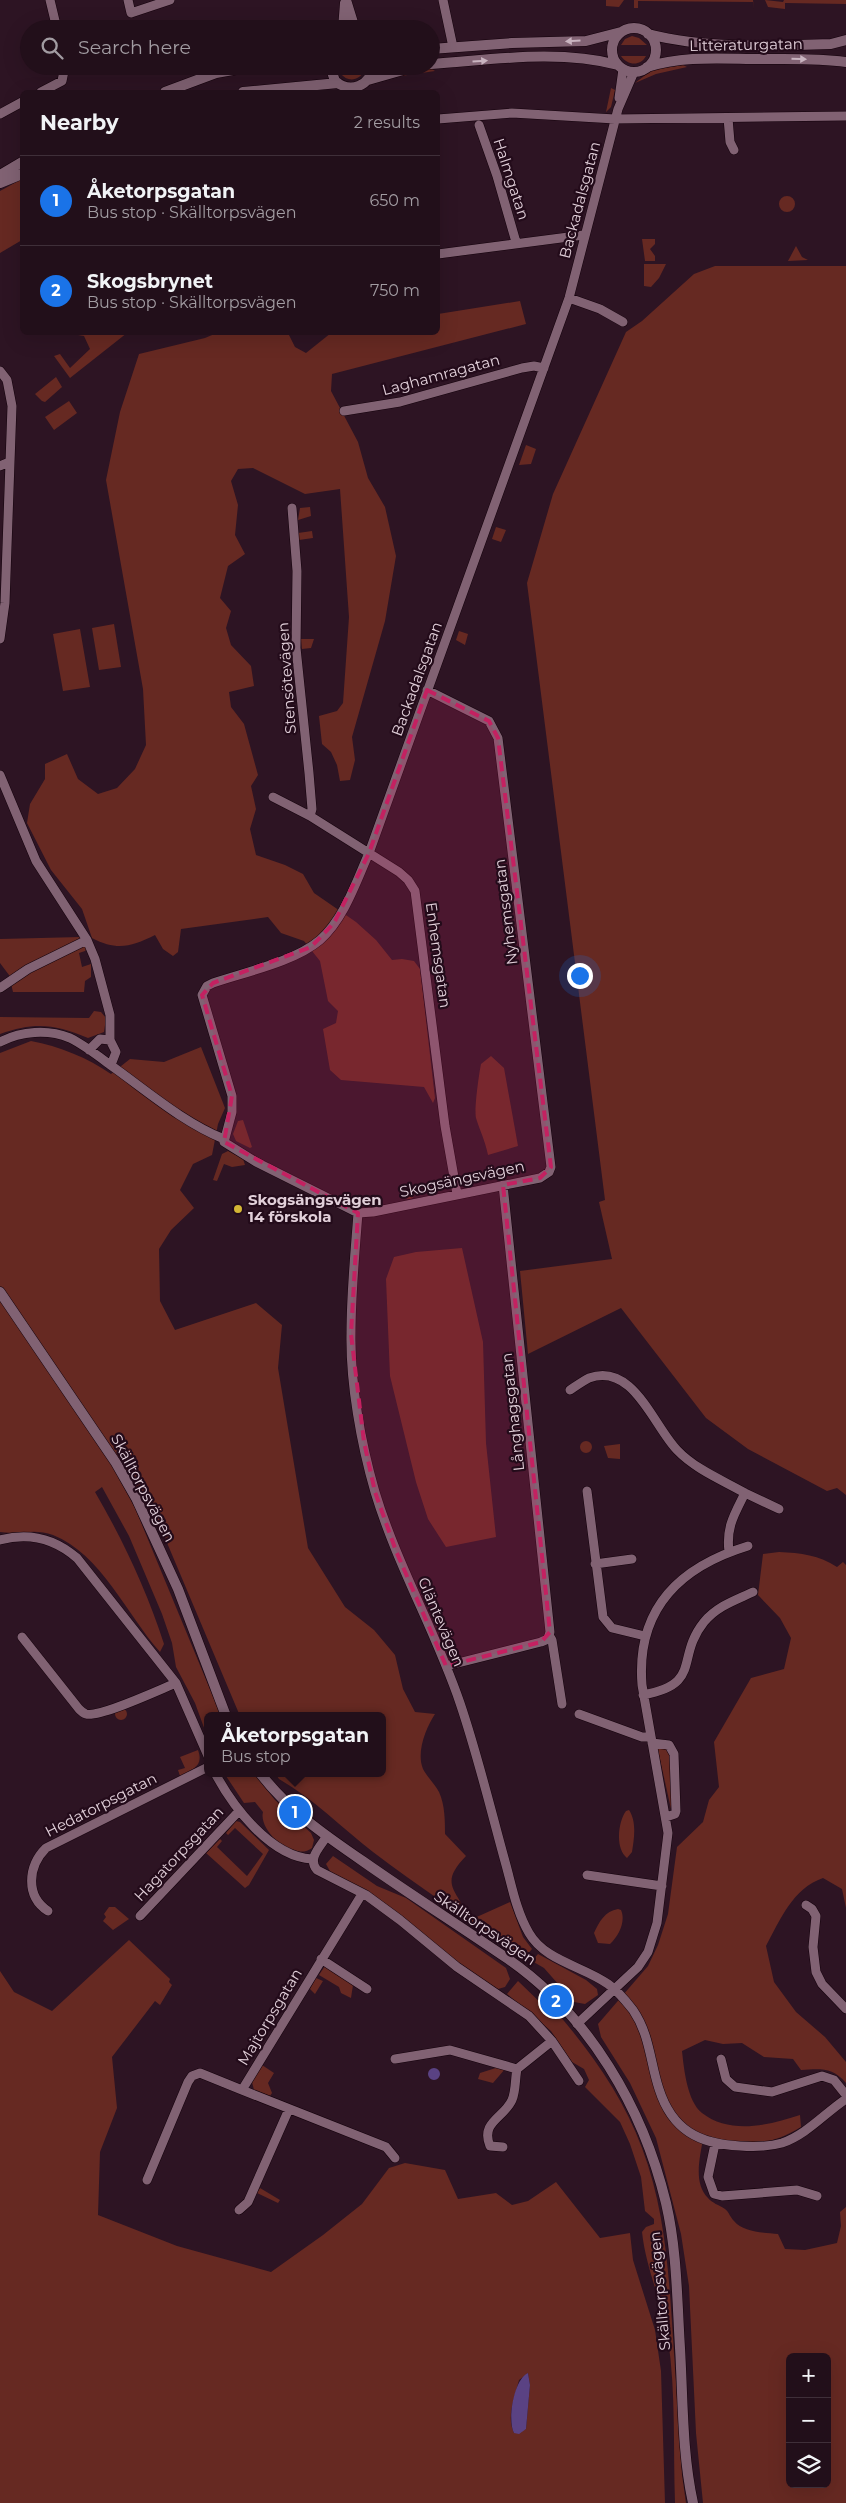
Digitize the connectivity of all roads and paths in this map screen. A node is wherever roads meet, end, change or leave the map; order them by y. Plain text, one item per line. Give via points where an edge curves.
1 (50, 0) edge
2 (128, 0) edge
3 (170, 0) edge
4 (346, 0) edge
5 (443, 0) edge
6 (55, 20) edge
7 (344, 20) edge
8 (353, 20) edge
9 (621, 32) junction
10 (648, 34) junction
11 (846, 40) edge
12 (453, 46) junction
13 (440, 48) edge
14 (846, 62) edge
15 (440, 63) edge
16 (620, 67) junction
17 (648, 67) junction
18 (634, 72) junction
19 (63, 75) edge
20 (211, 75) edge
21 (332, 75) edge
22 (370, 75) edge
23 (386, 75) edge
24 (368, 80) junction
25 (338, 83) junction
26 (45, 90) edge
27 (170, 90) edge
28 (264, 90) edge
29 (20, 103) edge
30 (618, 109) junction
31 (0, 114) edge
32 (846, 116) edge
33 (728, 118) junction
34 (440, 119) edge
35 (615, 119) junction
36 (479, 125) dead end
37 (734, 150) dead end
38 (20, 163) edge
39 (0, 175) edge
40 (20, 175) edge
41 (0, 183) edge
42 (584, 235) junction
43 (516, 242) junction
44 (440, 254) edge
45 (569, 298) junction
46 (623, 322) dead end
47 (544, 368) junction
48 (2, 373) edge
49 (344, 410) dead end
50 (4, 464) edge
51 (292, 508) dead end
52 (2, 589) edge
53 (0, 639) edge
54 (427, 690) junction
55 (0, 775) edge
56 (273, 797) dead end
57 (310, 816) junction
58 (369, 853) junction
59 (87, 940) junction
60 (0, 988) edge
61 (110, 1040) junction
62 (0, 1042) edge
63 (89, 1050) junction
64 (111, 1065) junction
65 (224, 1139) junction
66 (549, 1172) joint
67 (503, 1185) junction
68 (457, 1194) junction
69 (358, 1213) junction
70 (0, 1292) edge
71 (570, 1390) dead end
72 (587, 1491) dead end
73 (745, 1493) junction
74 (779, 1509) dead end
75 (0, 1540) edge
76 (748, 1546) dead end
77 (729, 1552) junction
78 (632, 1559) dead end
79 (595, 1564) junction
80 (754, 1592) dead end
81 (549, 1635) junction
82 (645, 1636) junction
83 (22, 1637) dead end
84 (446, 1666) junction
85 (176, 1683) junction
86 (643, 1695) junction
87 (562, 1704) dead end
88 (224, 1712) edge
89 (579, 1714) dead end
90 (651, 1740) junction
91 (204, 1747) edge
92 (204, 1769) edge
93 (218, 1777) edge
94 (264, 1777) edge
95 (239, 1811) junction
96 (666, 1817) junction
97 (327, 1836) junction
98 (312, 1859) junction
99 (586, 1875) dead end
100 (662, 1886) junction
101 (362, 1894) junction
102 (806, 1905) dead end
103 (48, 1911) dead end
104 (140, 1916) dead end
105 (321, 1959) junction
106 (367, 1989) dead end
107 (615, 1991) junction
108 (846, 2009) edge
109 (577, 2024) junction
110 (552, 2041) junction
111 (395, 2059) dead end
112 (721, 2059) dead end
113 (517, 2069) junction
114 (579, 2081) dead end
115 (242, 2090) junction
116 (846, 2095) edge
117 (846, 2099) edge
118 (289, 2108) junction
119 (715, 2144) junction
120 (503, 2147) dead end
121 (395, 2158) dead end
122 (147, 2180) dead end
123 (817, 2196) dead end
124 (239, 2210) dead end
125 (692, 2503) edge

1 - 6 street
2 - 3 street via 131,13
4 - 7 street
4 - 8 street
5 - 12 street
9 - 10 street, Litteraturgatan via 635,28
9 -> 12 street, Litteraturgatan via 586,41
9 - 16 street via 614,40 612,50
10 - 11 street, Litteraturgatan via 714,44 824,44
10 - 17 street via 654,42 655,51
12 - 13 street, Litteraturgatan
17 -> 14 street, Litteraturgatan via 712,58
15 -> 16 street via 548,57 574,58
16 - 18 street
16 - 30 street, Backadalsgatan
17 - 18 street, Litteraturgatan
18 - 30 street, Backadalsgatan
19 - 26 street via 62,81
20 - 27 street
21 - 25 street
22 - 24 street
23 - 24 street
24 - 25 street via 351,88
25 - 28 street
29 - 31 street
30 - 35 street, Backadalsgatan
32 - 33 street
33 - 35 street
33 - 37 street
34 - 35 street via 520,113
35 - 42 street, Backadalsgatan
36 - 43 street, Halmgatan
38 - 39 street
40 - 41 street
42 - 43 street
42 - 45 street, Backadalsgatan
43 - 44 street
45 - 46 street via 600,309
45 - 47 street, Backadalsgatan
47 - 49 street, Laghamragatan via 522,368 400,402
47 - 54 street, Backadalsgatan
48 - 50 street via 11,397
50 - 52 street
51 - 57 street, Stensötevägen via 297,571 296,648
52 - 53 street
54 - 58 street, Backadalsgatan
54 - 66 street, Nyhemsgatan via 489,721 498,738 551,1167
55 - 59 street via 36,861
56 - 57 street, Enhemsgatan
57 - 58 street, Enhemsgatan
58 - 65 street, Backadalsgatan via 334,923 320,940 280,961 213,983 203,991 202,1001 232,1096 232,1112
58 - 68 street, Enhemsgatan via 402,875 415,890
59 - 60 street
59 - 61 street via 110,1015
61 - 63 street via 100,1039
61 - 64 street via 116,1052
62 - 63 street via 39,1032 70,1038
63 - 64 street
64 - 65 street via 180,1116
65 - 69 street via 226,1144 256,1162
66 - 67 street, Skogsängsvägen via 540,1178
67 - 68 street, Skogsängsvägen
67 - 81 street, Långhagsgatan
68 - 69 street, Skogsängsvägen
69 - 84 street, Gläntevägen via 351,1334 364,1442 375,1491 393,1544
70 - 88 street, Skälltorpsvägen via 116,1463 136,1498 178,1589
71 - 73 street via 589,1378 607,1375 618,1378 629,1385 676,1450 692,1464
72 - 79 street
73 - 74 street
73 - 77 street via 730,1522 727,1535
75 - 85 street via 24,1535 68,1550 86,1568
76 - 77 street
77 - 82 street via 677,1583 656,1610
78 - 79 street
79 - 82 street via 606,1622 617,1630
80 - 86 street via 722,1607 703,1623 678,1682 664,1690
81 - 84 street via 541,1642
81 - 87 street, Långhagsgatan
82 - 86 street via 640,1662
83 - 85 street via 86,1714 130,1702
84 - 107 street, Gläntevägen via 461,1704 512,1888 527,1930 548,1953 601,1980
85 - 91 street
86 - 90 street
89 - 90 street
90 - 96 street
90 - 96 street via 670,1745 674,1754 676,1811
92 - 103 street, Hedatorpsgatan via 46,1848 36,1862 31,1878 36,1899
93 - 95 street
94 - 97 street, Skälltorpsvägen via 295,1812
95 - 98 street via 276,1846 294,1856
95 - 104 street, Hagatorpsgatan
96 - 100 street via 668,1852
97 - 98 street
97 - 109 street, Skälltorpsvägen via 508,1959 534,1979
98 - 101 street via 312,1865 324,1875
99 - 100 street
100 - 107 street via 657,1923 648,1952
101 - 105 street, Majtorpsgatan
101 - 110 street via 400,1920 457,1967 522,2010
102 - 108 street via 816,1916 812,1947 816,1972 822,1984
105 - 106 street, Majtorpsgatan
105 - 115 street, Majtorpsgatan
107 - 109 street
107 - 119 street, Gläntevägen via 635,2013 644,2031 658,2088 668,2110 682,2128
109 - 125 street, Skälltorpsvägen via 598,2050 625,2095 645,2138 666,2204 675,2266
110 - 113 street
110 - 114 street
111 - 113 street via 450,2050
112 - 116 street via 726,2079 735,2087 772,2092 822,2076 834,2080
113 - 120 street via 511,2102 487,2130 490,2147
115 - 118 street
115 - 122 street via 200,2073 192,2076
117 - 119 street, Gläntevägen via 800,2134 782,2142 755,2147
118 - 121 street via 386,2147
118 - 124 street via 248,2202
119 - 123 street via 708,2177 714,2194 797,2190

